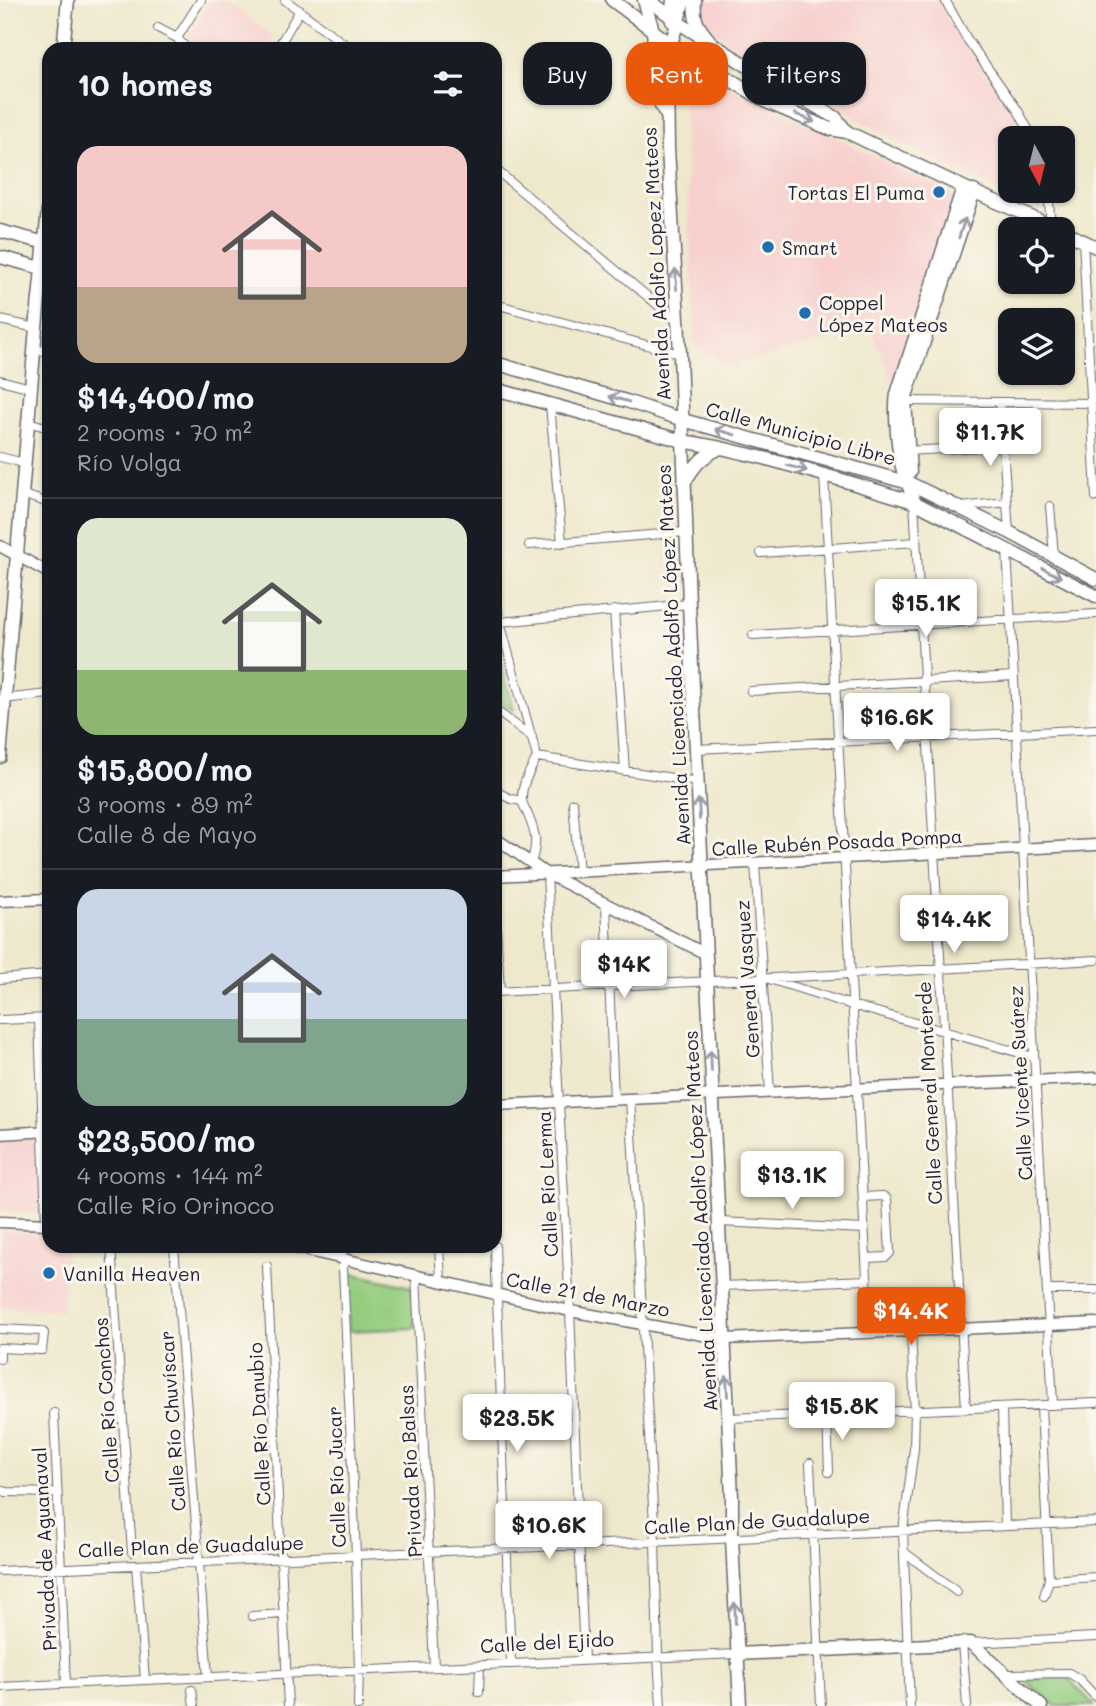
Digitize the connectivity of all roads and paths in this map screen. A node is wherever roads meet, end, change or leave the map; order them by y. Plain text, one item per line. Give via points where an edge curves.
1 (68, 0) edge
2 (201, 0) edge
3 (285, 0) edge
4 (612, 0) edge
5 (644, 0) edge
6 (649, 0) edge
7 (673, 0) edge
8 (684, 0) edge
9 (695, 0) edge
10 (945, 0) edge
11 (300, 10) junction
12 (158, 28) dead end
13 (653, 32) junction
14 (675, 33) junction
15 (177, 38) junction
16 (64, 42) edge
17 (181, 42) edge
18 (281, 42) edge
19 (342, 42) edge
20 (684, 42) edge
21 (704, 42) edge
22 (711, 42) edge
23 (774, 105) edge
24 (813, 105) edge
25 (668, 107) joint
26 (667, 120) junction
27 (1026, 126) edge
28 (847, 132) junction
29 (502, 175) edge
30 (968, 189) junction
31 (1030, 217) edge
32 (0, 230) edge
33 (1075, 237) edge
34 (1083, 240) junction
35 (42, 243) edge
36 (1096, 247) edge
37 (0, 257) edge
38 (42, 269) edge
39 (42, 293) edge
40 (502, 306) edge
41 (0, 320) edge
42 (678, 322) junction
43 (36, 328) junction
44 (34, 348) junction
45 (42, 351) edge
46 (680, 354) junction
47 (502, 365) edge
48 (0, 380) edge
49 (31, 388) junction
50 (502, 391) edge
51 (901, 401) junction
52 (1000, 403) junction
53 (1091, 403) junction
54 (550, 404) junction
55 (683, 421) junction
56 (28, 422) junction
57 (42, 426) edge
58 (683, 441) junction
59 (771, 445) junction
60 (1003, 446) junction
61 (721, 448) junction
62 (905, 451) junction
63 (0, 457) edge
64 (764, 458) junction
65 (24, 463) junction
66 (824, 475) junction
67 (684, 483) junction
68 (909, 483) junction
69 (21, 494) junction
70 (1096, 497) edge
71 (42, 500) edge
72 (914, 502) junction
73 (1007, 502) junction
74 (1050, 506) dead end
75 (959, 507) junction
76 (686, 532) junction
77 (1009, 532) junction
78 (916, 542) junction
79 (562, 543) junction
80 (529, 545) dead end
81 (0, 546) edge
82 (828, 548) junction
83 (1007, 550) junction
84 (761, 553) dead end
85 (16, 555) junction
86 (1054, 556) junction
87 (42, 569) edge
88 (1096, 579) edge
89 (1096, 596) edge
90 (689, 604) junction
91 (614, 610) junction
92 (1096, 614) edge
93 (1012, 619) junction
94 (502, 622) edge
95 (922, 625) junction
96 (502, 629) edge
97 (833, 630) junction
98 (753, 635) dead end
99 (1014, 676) junction
100 (924, 681) junction
101 (835, 686) junction
102 (751, 691) dead end
103 (42, 695) edge
104 (3, 699) edge
105 (502, 715) edge
106 (1096, 729) edge
107 (1017, 733) junction
108 (532, 737) junction
109 (928, 737) junction
110 (838, 742) junction
111 (696, 749) junction
112 (0, 757) edge
113 (537, 757) junction
114 (625, 771) junction
115 (698, 782) junction
116 (502, 794) edge
117 (522, 801) junction
118 (573, 803) dead end
119 (502, 843) edge
120 (1096, 845) edge
121 (1024, 850) junction
122 (934, 854) junction
123 (845, 858) junction
124 (531, 863) junction
125 (755, 863) junction
126 (702, 866) junction
127 (579, 872) junction
128 (547, 874) junction
129 (502, 876) edge
130 (42, 899) edge
131 (0, 901) edge
132 (606, 903) junction
133 (706, 954) junction
134 (1096, 960) edge
135 (1029, 964) junction
136 (941, 969) junction
137 (851, 974) junction
138 (42, 976) edge
139 (762, 978) junction
140 (0, 979) edge
141 (708, 981) junction
142 (608, 985) junction
143 (553, 988) junction
144 (502, 991) edge
145 (852, 1005) junction
146 (42, 1018) edge
147 (0, 1020) edge
148 (944, 1031) junction
149 (1034, 1057) junction
150 (1096, 1078) edge
151 (1036, 1081) junction
152 (947, 1085) junction
153 (857, 1090) junction
154 (770, 1093) junction
155 (713, 1095) junction
156 (630, 1098) junction
157 (614, 1099) junction
158 (558, 1101) junction
159 (502, 1105) edge
160 (42, 1131) edge
161 (0, 1134) edge
162 (863, 1197) junction
163 (0, 1222) edge
164 (719, 1222) junction
165 (42, 1224) edge
166 (864, 1230) junction
167 (111, 1253) edge
168 (175, 1253) edge
169 (315, 1253) edge
170 (342, 1253) edge
171 (439, 1253) edge
172 (495, 1253) edge
173 (866, 1258) junction
174 (343, 1260) junction
175 (267, 1266) dead end
176 (416, 1275) junction
177 (441, 1280) junction
178 (867, 1280) junction
179 (722, 1286) junction
180 (1047, 1290) junction
181 (1096, 1290) edge
182 (496, 1294) junction
183 (570, 1311) junction
184 (1096, 1323) edge
185 (643, 1324) junction
186 (1049, 1325) junction
187 (0, 1329) edge
188 (962, 1329) junction
189 (911, 1331) junction
190 (870, 1333) junction
191 (725, 1339) junction
192 (0, 1348) edge
193 (1096, 1403) edge
194 (1053, 1405) junction
195 (1041, 1406) junction
196 (1002, 1407) junction
197 (966, 1409) junction
198 (915, 1411) junction
199 (54, 1413) dead end
200 (827, 1414) junction
201 (729, 1418) junction
202 (810, 1464) dead end
203 (829, 1472) dead end
204 (0, 1490) edge
205 (57, 1493) junction
206 (1096, 1521) edge
207 (1047, 1524) junction
208 (1005, 1526) junction
209 (903, 1530) junction
210 (813, 1535) junction
211 (732, 1538) junction
212 (655, 1542) junction
213 (581, 1545) junction
214 (506, 1548) junction
215 (132, 1552) dead end
216 (429, 1552) junction
217 (904, 1552) junction
218 (356, 1555) junction
219 (281, 1558) junction
220 (198, 1562) junction
221 (136, 1565) junction
222 (61, 1568) junction
223 (0, 1571) edge
224 (1096, 1577) edge
225 (1049, 1580) junction
226 (957, 1592) dead end
227 (1044, 1596) dead end
228 (283, 1614) junction
229 (252, 1616) dead end
230 (1096, 1637) edge
231 (966, 1643) junction
232 (907, 1646) junction
233 (818, 1650) junction
234 (737, 1654) junction
235 (658, 1656) junction
236 (584, 1660) junction
237 (511, 1664) junction
238 (480, 1665) junction
239 (434, 1667) junction
240 (359, 1671) junction
241 (286, 1674) junction
242 (1007, 1674) junction
243 (208, 1677) junction
244 (145, 1679) junction
245 (66, 1684) junction
246 (0, 1688) edge
247 (192, 1690) dead end
248 (479, 1692) dead end
249 (1096, 1697) edge
250 (194, 1706) edge
251 (288, 1706) edge
252 (358, 1706) edge
253 (661, 1706) edge
254 (740, 1706) edge
255 (821, 1706) edge
256 (911, 1706) edge
257 (967, 1706) edge
258 (1041, 1706) edge

1 - 16 main road
2 - 15 street
3 - 11 street
4 - 13 main road
5 - 13 main road
6 - 14 main road
7 - 14 main road
8 - 14 main road
9 - 22 main road via 694,17
10 - 27 street
11 - 18 street
11 - 19 street
12 - 15 street
13 - 14 main road
13 - 26 main road via 659,99
14 - 20 main road
14 - 21 main road
14 - 25 main road, Avenida Adolfo Lopez Mateos via 667,74
15 - 17 street
23 -> 28 main road
24 - 28 main road via 835,117
25 - 26 main road, Avenida Adolfo Lopez Mateos
42 -> 26 main road, Avenida Adolfo Lopez Mateos
28 - 30 main road
29 - 42 street
30 - 31 main road
30 - 51 main road, Calle General Monterde
32 - 35 main road
33 - 34 main road
34 - 36 main road
34 - 53 street
37 - 38 main road
39 - 43 main road
40 - 46 street
41 - 43 street
42 - 46 main road, Avenida Adolfo Lopez Mateos
43 - 44 main road
44 - 45 street
44 - 49 main road
46 - 55 main road, Avenida Adolfo Lopez Mateos
55 -> 47 main road, Calle Municipio Libre
48 - 49 street
49 - 56 main road
50 - 54 main road
51 - 52 street
51 - 62 main road, Calle General Monterde
52 - 53 street
52 - 60 street
53 - 70 street
54 - 58 main road
54 - 79 street
55 - 58 main road, Avenida Adolfo Lopez Mateos
59 -> 55 main road, Calle Municipio Libre
56 - 57 street
56 - 65 main road
58 - 61 main road
58 - 67 main road, Avenida Licenciado Adolfo López Mateos
59 - 64 main road
59 - 68 main road, Calle Municipio Libre
60 - 62 street
60 - 73 street
61 - 64 main road
61 - 67 main road via 699,460
62 - 68 main road, Calle General Monterde
63 - 65 street
64 -> 66 main road
65 - 69 main road
66 - 72 main road
66 - 82 street
67 - 76 main road, Avenida Licenciado Adolfo López Mateos
68 - 72 main road, Calle General Monterde
68 - 75 main road, Calle Municipio Libre
69 - 71 street
69 - 85 main road
72 - 78 street, Calle General Monterde
72 - 83 main road
73 - 75 street
73 - 77 street
74 - 86 street
75 - 77 main road, Calle Municipio Libre
76 - 79 street
76 - 90 main road, Avenida Licenciado Adolfo López Mateos
77 - 86 main road, Calle Municipio Libre
78 - 82 street
78 - 95 street, Calle General Monterde
79 - 80 street
81 - 85 street
82 - 84 street
82 - 97 street
83 -> 89 main road
83 - 93 street, Calle Vicente Suárez
85 - 87 street
85 - 104 main road
86 - 88 main road, Calle Municipio Libre
90 - 91 street
90 - 111 main road, Avenida Licenciado Adolfo López Mateos
91 - 94 street
91 - 114 street
92 - 93 street
93 - 95 street
93 - 99 street, Calle Vicente Suárez
95 - 97 street
95 - 100 street, Calle General Monterde
96 - 108 street
97 - 98 street
97 - 101 street
99 - 100 street
99 - 107 street, Calle Vicente Suárez
100 - 101 street
100 - 109 street, Calle General Monterde
101 - 102 street
101 - 110 street
103 - 104 street
104 - 112 main road
105 - 108 street
106 - 107 street
107 - 109 street
107 - 121 street, Calle Vicente Suárez
108 - 113 street
109 - 110 street
109 - 122 street, Calle General Monterde
110 - 111 street
110 - 123 street
111 - 115 main road, Avenida Licenciado Adolfo López Mateos
113 - 114 street
113 - 117 street
114 - 115 street
126 -> 115 main road, Avenida Licenciado Adolfo López Mateos
116 - 117 street
117 - 124 street via 536,837
118 - 127 street
119 - 124 street
120 - 121 street, Calle Rubén Posada Pompa
121 - 122 street, Calle Rubén Posada Pompa
121 - 135 street, Calle Vicente Suárez
122 - 123 street, Calle Rubén Posada Pompa
122 - 136 street, Calle General Monterde
123 - 125 street, Calle Rubén Posada Pompa
123 - 137 street
124 - 128 street
125 - 126 street, Calle Rubén Posada Pompa
125 - 139 street, General Vasquez
126 - 127 street, Calle Rubén Posada Pompa
126 - 133 main road, Avenida Licenciado Adolfo López Mateos
127 - 128 street, Calle Rubén Posada Pompa
128 - 129 street, Calle Rubén Posada Pompa
128 - 132 street
128 - 143 street, Calle Río Lerma
130 - 131 street
132 - 133 street
132 - 142 street
133 - 141 main road, Avenida Licenciado Adolfo López Mateos
134 - 135 street
135 - 136 street
135 - 149 street, Calle Vicente Suárez
136 - 137 street
136 - 148 street, Calle General Monterde
137 - 139 street
137 - 145 street
138 - 140 street
139 - 141 street
139 - 145 street
139 - 154 street, General Vasquez
141 - 142 street
155 -> 141 main road, Avenida Licenciado Adolfo López Mateos
142 - 143 street
142 - 157 street
143 - 144 street
143 - 158 street, Calle Río Lerma
145 - 148 street
145 - 153 street
146 - 147 street
148 - 149 street
148 - 152 street, Calle General Monterde
149 - 151 street, Calle Vicente Suárez
150 - 151 street
151 - 152 street
151 - 180 street, Calle Vicente Suárez
152 - 153 street
152 - 188 street, Calle General Monterde
153 - 154 street
153 - 162 street
154 - 155 street
155 - 156 street
155 - 164 main road, Avenida Licenciado Adolfo López Mateos
156 - 157 street
156 - 185 street
157 - 158 street
158 - 159 street
158 - 183 street, Calle Río Lerma
160 - 161 street
162 - 166 street
162 - 173 street via 886,1198 890,1253
163 - 165 street
164 - 166 street
164 - 179 main road, Avenida Licenciado Adolfo López Mateos
166 - 173 street
167 - 215 street, Calle Río Conchos
168 - 220 street, Calle Río Chuvíscar
169 - 174 street, Calle 21 de Marzo
170 - 174 street, Calle Río Jucar
171 - 177 street
172 - 182 street
173 - 178 street
174 - 176 street, Calle 21 de Marzo
174 - 218 street, Calle Río Jucar
175 - 219 street, Calle Río Danubio
176 - 177 street, Calle 21 de Marzo
176 - 216 street, Privada Río Balsas
177 - 182 street, Calle 21 de Marzo
178 - 179 street
178 - 190 street
179 - 191 main road, Avenida Licenciado Adolfo López Mateos
180 - 181 street
180 - 186 street, Calle Vicente Suárez
182 - 183 street, Calle 21 de Marzo
182 - 214 street
183 - 185 street, Calle 21 de Marzo
183 - 213 street, Calle Río Lerma
184 - 186 street, Calle 21 de Marzo
185 - 191 street, Calle 21 de Marzo
185 - 212 street
186 - 188 street, Calle 21 de Marzo
186 - 194 street, Calle Vicente Suárez
187 - 192 street via 44,1333 42,1350
188 - 189 street, Calle 21 de Marzo
188 - 197 street, Calle General Monterde
189 - 190 street, Calle 21 de Marzo
189 - 198 street
190 - 191 street, Calle 21 de Marzo
201 -> 191 main road, Avenida Licenciado Adolfo López Mateos
193 - 194 street
194 - 195 street
195 - 196 street
195 - 207 street
196 - 197 street
196 - 208 street
197 - 198 street
198 - 200 street
198 - 209 street
199 - 205 street, Privada de Aguanaval
200 - 201 street
200 - 203 street
201 - 211 main road, Avenida Licenciado Adolfo López Mateos
202 - 210 street
204 - 205 street
205 - 222 street, Privada de Aguanaval
206 - 207 street, Calle Plan de Guadalupe
207 - 208 street, Calle Plan de Guadalupe
207 - 225 street
208 - 209 street, Calle Plan de Guadalupe
209 - 210 street, Calle Plan de Guadalupe
209 - 217 street
210 - 211 street, Calle Plan de Guadalupe
210 - 233 street
211 - 212 street, Calle Plan de Guadalupe
234 -> 211 main road, Avenida Licenciado Adolfo López Mateos
212 - 213 street, Calle Plan de Guadalupe
212 - 235 street
213 - 214 street, Calle Plan de Guadalupe
213 - 236 street, Calle Río Lerma
214 - 216 street, Calle Plan de Guadalupe
214 - 237 street
216 - 218 street, Calle Plan de Guadalupe
216 - 239 street, Privada Río Balsas
217 - 226 street
217 - 232 street
218 - 219 street, Calle Plan de Guadalupe
218 - 240 street, Calle Río Jucar
219 - 220 street, Calle Plan de Guadalupe
219 - 228 street, Calle Río Danubio
220 - 221 street, Calle Plan de Guadalupe
220 - 243 street, Calle Río Chuvíscar
221 - 222 street, Calle Plan de Guadalupe
221 - 244 street
222 - 223 street, Calle Plan de Guadalupe
222 - 245 street, Privada de Aguanaval
224 - 225 street
225 - 227 street
228 - 229 street
228 - 241 street, Calle Río Danubio
230 - 231 street, Calle del Ejido
231 - 232 main road, Calle del Ejido
231 - 242 main road
231 - 257 street
232 - 233 main road, Calle del Ejido
232 - 256 street
233 - 234 main road, Calle del Ejido
233 - 255 street
234 - 235 street, Calle del Ejido
234 - 254 main road, Avenida Licenciado Adolfo López Mateos
235 - 236 street, Calle del Ejido
235 - 253 street
236 - 237 street, Calle del Ejido
237 - 238 street, Calle del Ejido
238 - 239 street, Calle del Ejido
238 - 248 street
239 - 240 street, Calle del Ejido
240 - 241 street, Calle del Ejido
240 - 252 street, Calle Río Jucar
241 - 243 street, Calle del Ejido
241 - 251 street, Calle Río Danubio
242 - 249 street via 1069,1673
242 - 258 main road
243 - 244 street, Calle del Ejido
244 - 245 street, Calle del Ejido
245 - 246 street, Calle del Ejido
247 - 250 street

